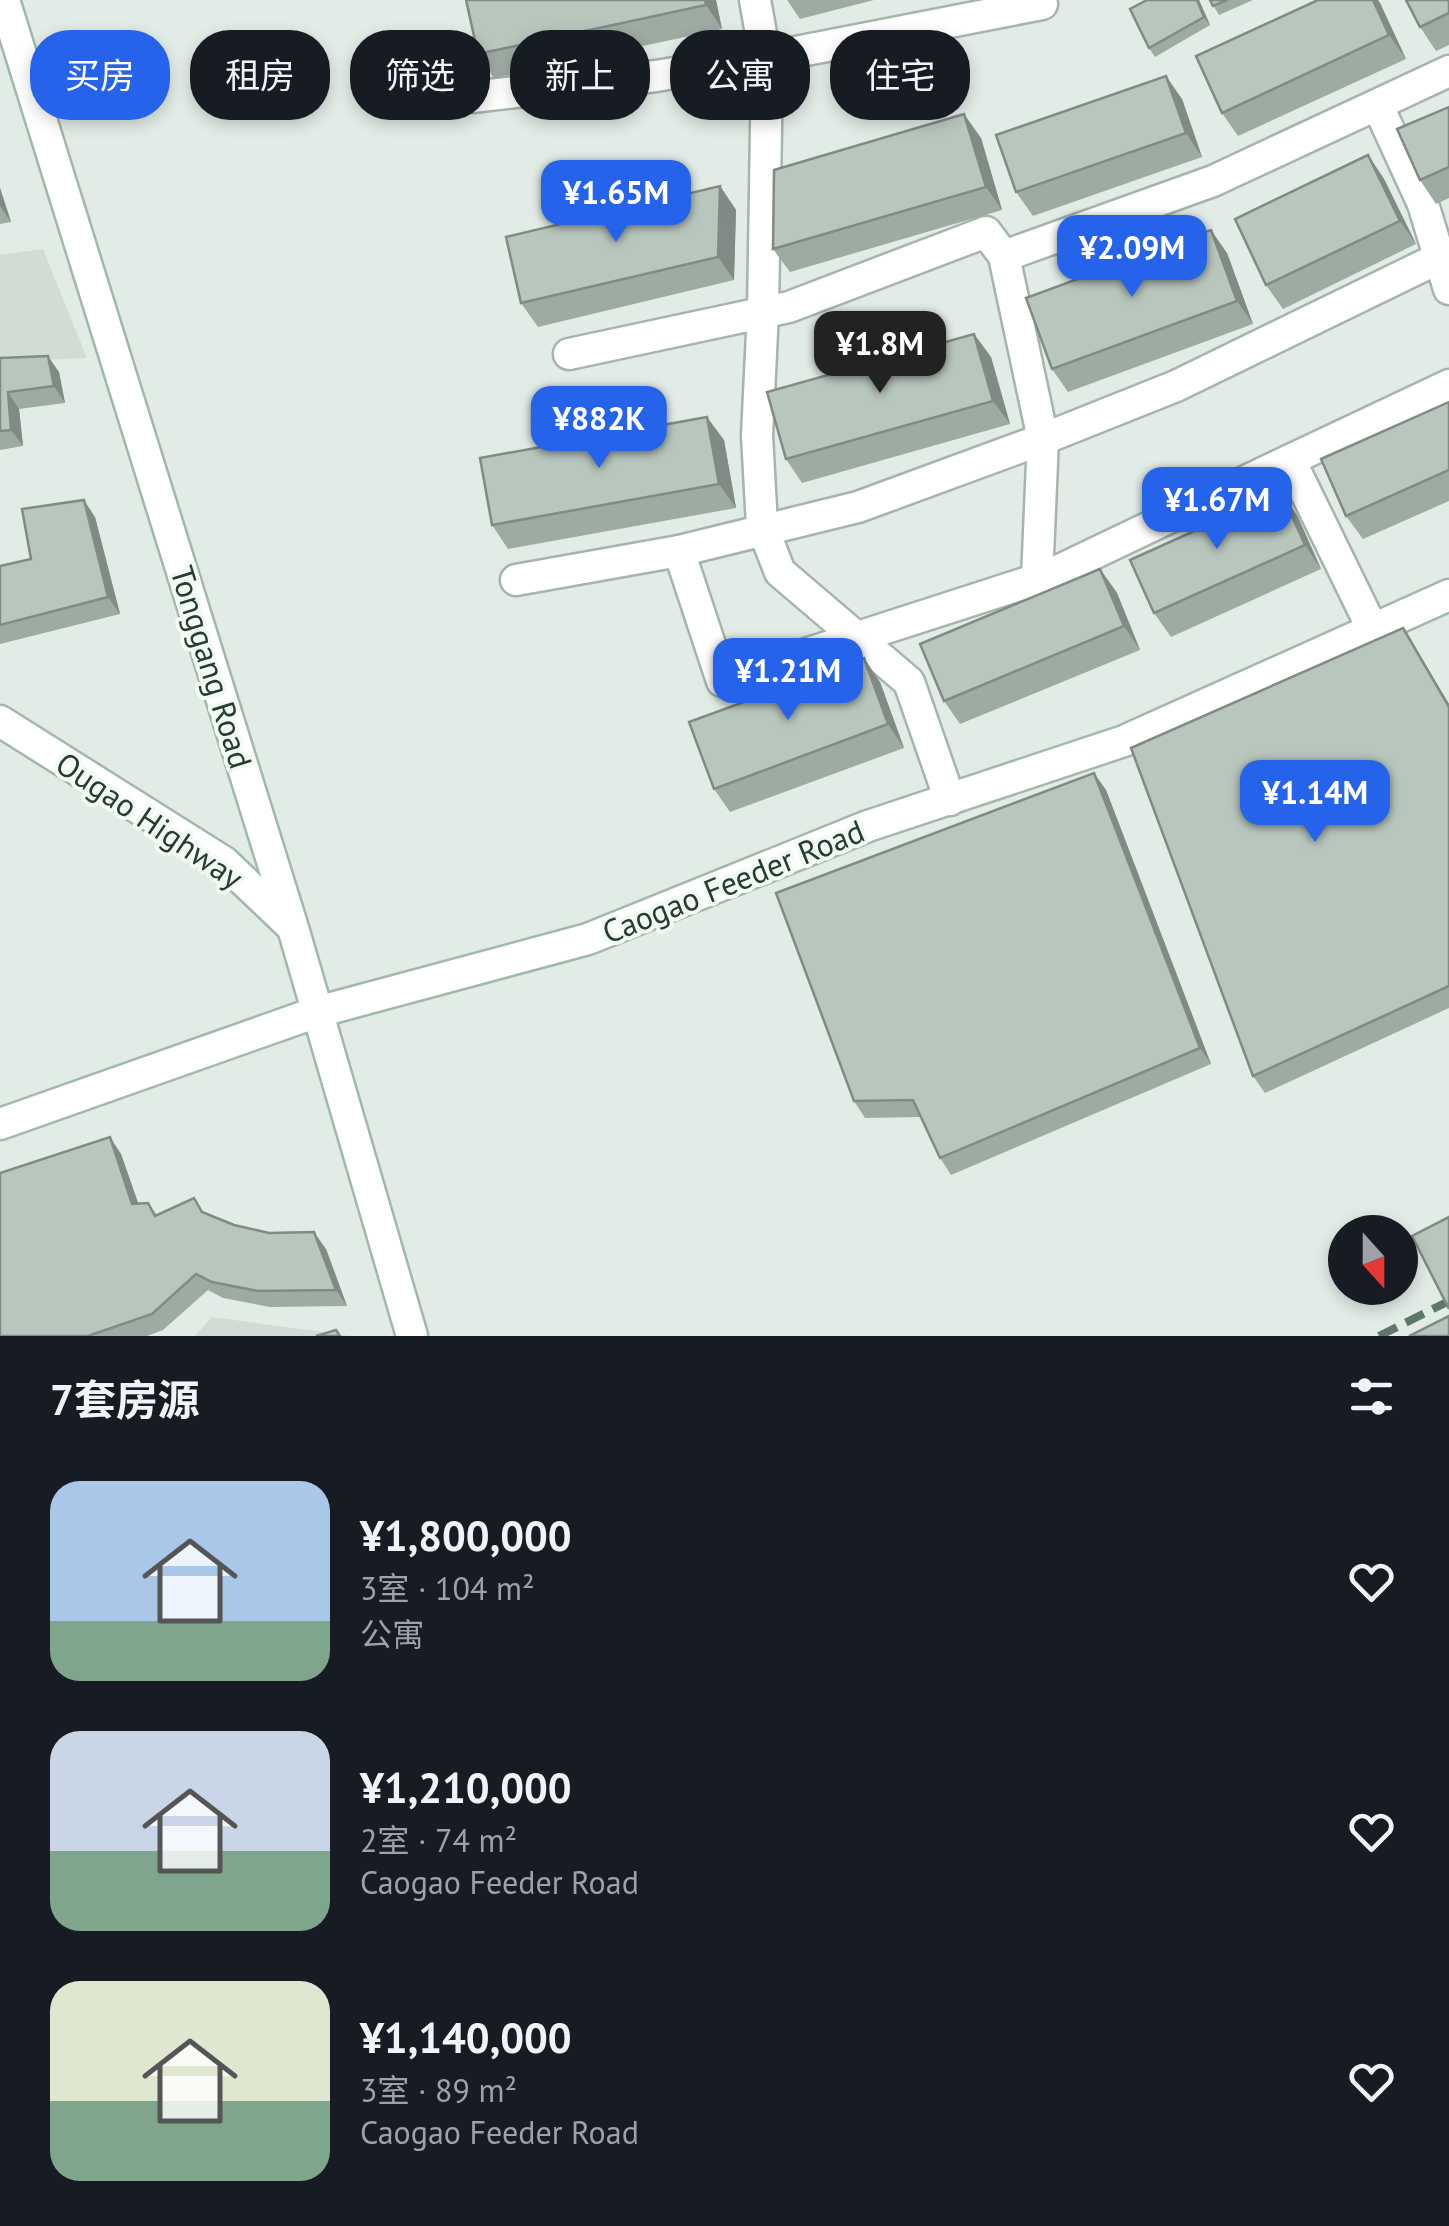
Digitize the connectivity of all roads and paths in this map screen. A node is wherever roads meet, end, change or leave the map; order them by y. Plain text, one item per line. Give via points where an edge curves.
1 (4, 0) edge
2 (756, 0) edge
3 (1042, 4) dead end
4 (761, 30) edge
5 (810, 49) edge
6 (1449, 71) edge
7 (670, 74) edge
8 (490, 95) edge
9 (1378, 106) junction
10 (766, 120) edge
11 (1439, 223) edge
12 (1004, 256) junction
13 (1439, 258) junction
14 (1449, 290) edge
15 (764, 312) junction
16 (569, 354) dead end
17 (1449, 385) edge
18 (1043, 440) junction
19 (1290, 460) junction
20 (764, 530) junction
21 (679, 551) junction
22 (1037, 579) junction
23 (516, 580) dead end
24 (1449, 594) edge
25 (1373, 630) junction
26 (857, 640) junction
27 (0, 721) edge
28 (950, 800) junction
29 (292, 928) junction
30 (317, 1012) junction
31 (0, 1124) edge
32 (412, 1336) edge

1 - 29 street, Tonggang Road
2 - 4 street
3 - 5 street
6 - 9 street
7 - 8 street
9 - 11 street via 1423,204
9 - 12 street via 1213,181
10 - 15 street
11 - 13 street
12 - 15 street via 986,232
12 - 18 street
13 - 14 street
13 - 18 street via 1176,386
15 - 16 street
15 - 20 street via 757,435
17 - 19 street
18 - 20 street via 858,508
18 - 22 street
19 - 22 street
19 - 25 street
20 - 21 street
20 - 26 street via 780,572
21 - 23 street
21 - 26 street via 722,681
22 - 26 street
24 - 25 street, Caogao Feeder Road
25 - 28 street, Caogao Feeder Road via 1124,741
26 - 28 street via 909,682
27 - 29 street, Ougao Highway via 224,862
28 - 30 street, Caogao Feeder Road via 868,826 588,939
29 - 30 street, Tonggang Road
30 - 31 street, Caogao Feeder Road
30 - 32 street, Tonggang Road

